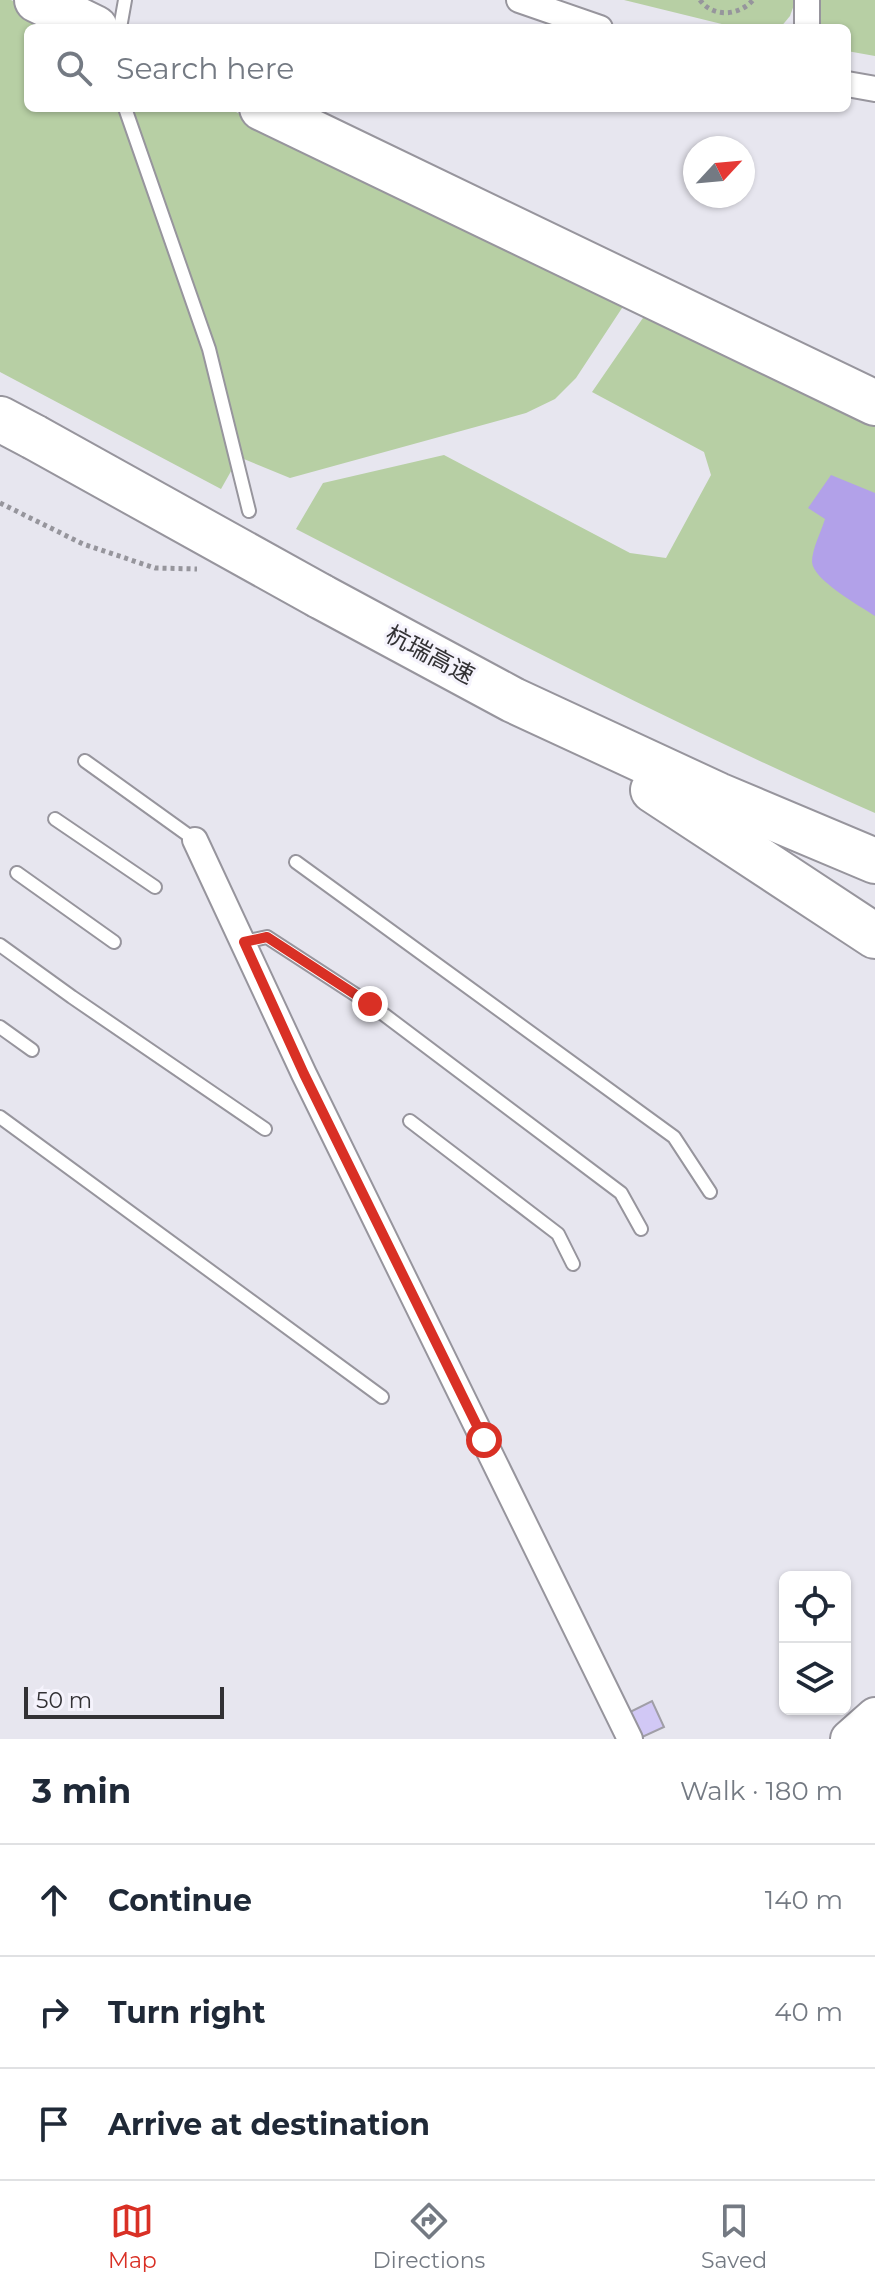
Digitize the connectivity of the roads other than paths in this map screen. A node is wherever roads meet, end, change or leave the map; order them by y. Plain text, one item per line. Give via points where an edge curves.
1 (37, 0) edge
2 (125, 0) edge
3 (519, 0) edge
4 (807, 0) edge
5 (87, 24) edge
6 (121, 24) edge
7 (588, 24) edge
8 (807, 24) edge
9 (851, 85) edge
10 (875, 89) edge
11 (126, 112) edge
12 (270, 112) edge
13 (284, 112) edge
14 (875, 401) edge
15 (17, 428) edge
16 (249, 511) dead end
17 (513, 700) junction
18 (85, 761) dead end
19 (55, 819) dead end
20 (195, 840) joint
21 (875, 861) edge
22 (296, 862) dead end
23 (17, 873) dead end
24 (155, 887) dead end
25 (875, 936) edge
26 (114, 942) dead end
27 (244, 942) junction
28 (0, 945) edge
29 (0, 1027) edge
30 (32, 1050) dead end
31 (0, 1117) edge
32 (410, 1121) dead end
33 (265, 1129) dead end
34 (710, 1192) dead end
35 (641, 1229) dead end
36 (573, 1264) dead end
37 (382, 1397) dead end
38 (875, 1716) edge
39 (630, 1739) edge
40 (849, 1739) edge

1 - 5 highway
2 - 6 lane
3 - 7 street
4 - 8 street
9 - 10 street
11 - 16 lane via 209,349
12 - 14 highway
13 - 14 lane
15 - 17 highway, 杭瑞高速, bridge
17 - 21 highway, 杭瑞高速
17 - 25 highway
18 - 20 lane
19 - 24 lane
20 - 27 street
22 - 34 lane via 674,1137
23 - 26 lane
27 - 35 lane via 267,937 370,1004 621,1193
27 - 39 street
28 - 33 lane
29 - 30 lane
31 - 37 lane
32 - 36 lane via 558,1234
38 - 40 street

